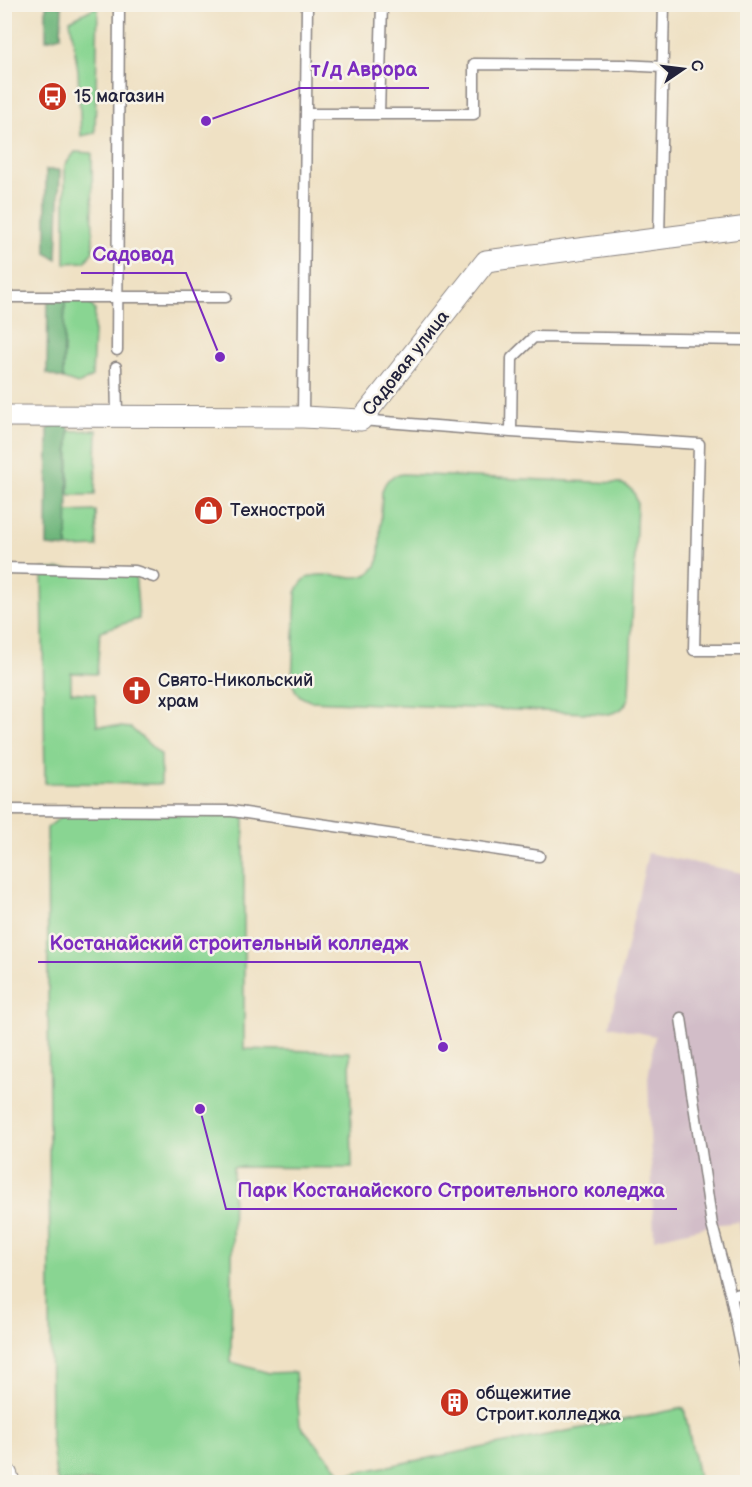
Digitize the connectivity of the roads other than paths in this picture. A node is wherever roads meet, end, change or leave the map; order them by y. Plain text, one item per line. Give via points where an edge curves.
1 (119, 4) edge
2 (306, 4) edge
3 (382, 4) edge
4 (664, 4) edge
5 (663, 67) junction
6 (306, 114) junction
7 (379, 114) junction
8 (747, 227) edge
9 (659, 238) junction
10 (117, 296) junction
11 (4, 297) edge
12 (226, 297) dead end
13 (747, 340) edge
14 (117, 350) dead end
15 (116, 367) dead end
16 (4, 416) edge
17 (117, 416) junction
18 (303, 417) junction
19 (361, 420) junction
20 (511, 432) junction
21 (4, 568) edge
22 (154, 577) dead end
23 (747, 650) edge
24 (4, 810) edge
25 (539, 856) dead end
26 (681, 1018) dead end
27 (747, 1292) edge
28 (731, 1296) junction
29 (747, 1380) edge
30 (4, 1476) edge
31 (6, 1482) edge

1 - 10 lane
2 - 6 lane
3 - 7 lane
4 - 5 lane
5 - 7 lane via 474,64 474,114
5 - 9 lane
6 - 7 lane
6 - 18 lane
8 - 9 street, Садовая улица
9 - 19 street, Садовая улица via 486,261
10 - 11 lane
10 - 12 lane
10 - 14 lane
13 - 20 lane via 534,337 512,358
15 - 17 lane
16 - 17 street, Садовая улица
17 - 18 street, Садовая улица
18 - 19 street, Садовая улица
19 - 20 lane
20 - 23 lane via 699,444 694,650
21 - 22 lane via 135,571
24 - 25 lane via 232,811
26 - 28 lane via 712,1225
27 - 28 lane
28 - 29 lane
30 - 31 street

